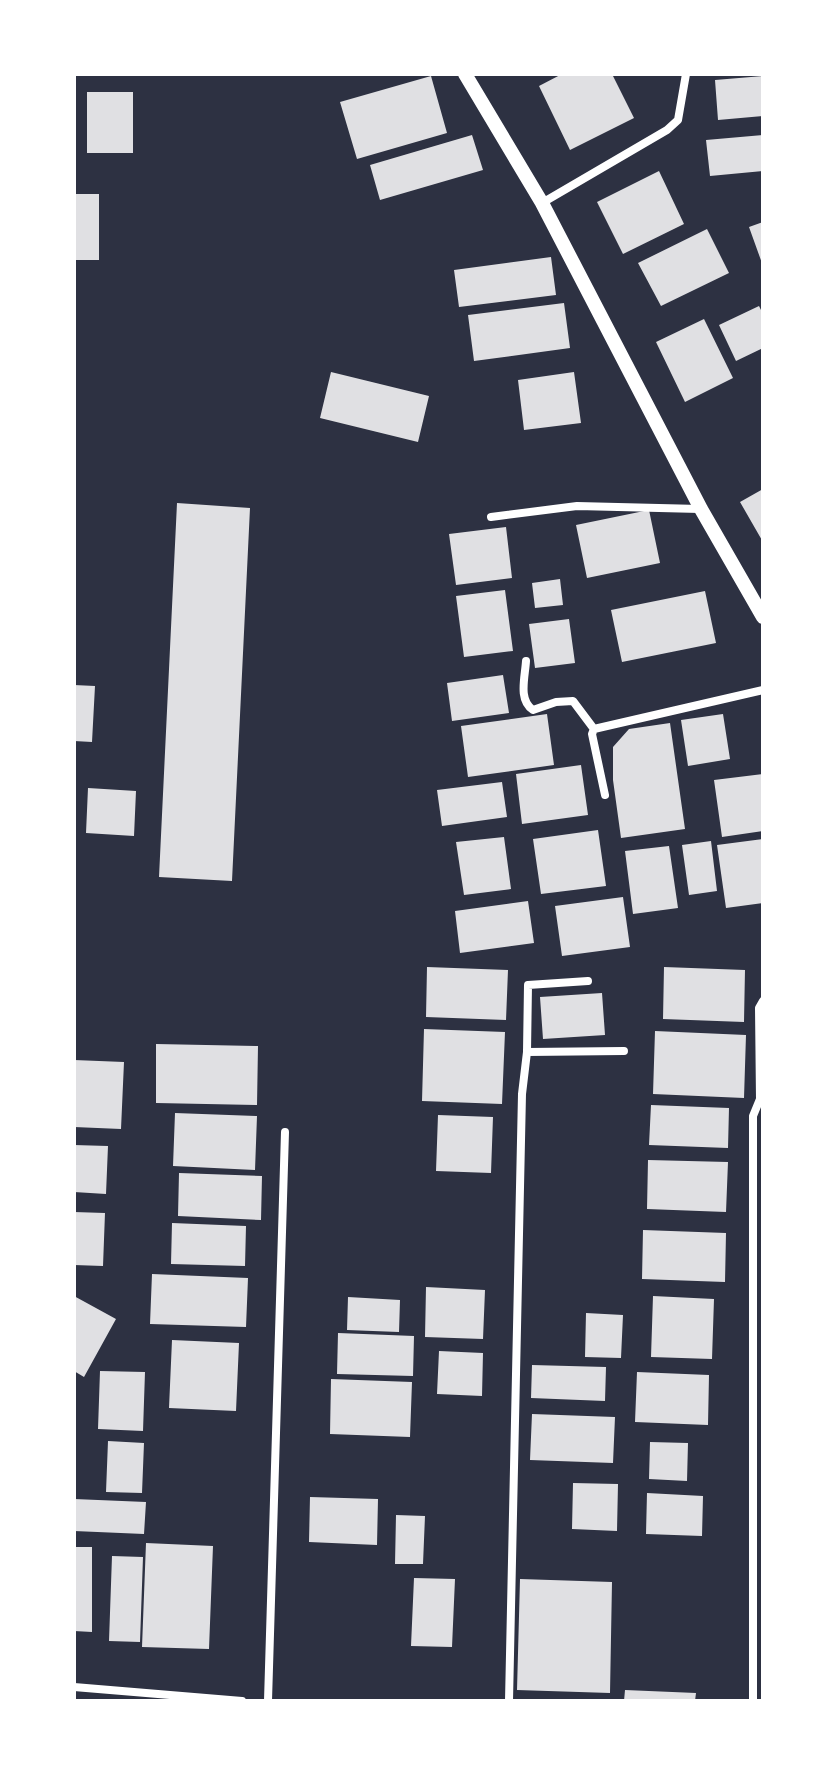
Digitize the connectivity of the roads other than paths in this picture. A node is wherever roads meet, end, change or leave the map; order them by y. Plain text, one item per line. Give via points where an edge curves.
1 (465, 74) edge
2 (686, 74) edge
3 (542, 203) junction
4 (701, 509) junction
5 (491, 517) dead end
6 (763, 617) edge
7 (526, 661) dead end
8 (763, 690) edge
9 (594, 729) junction
10 (605, 795) dead end
11 (588, 981) dead end
12 (763, 1001) edge
13 (624, 1051) dead end
14 (527, 1052) junction
15 (285, 1132) dead end
16 (74, 1687) edge
17 (94, 1688) junction
18 (94, 1701) edge
19 (242, 1701) edge
20 (268, 1701) edge
21 (509, 1701) edge
22 (753, 1701) edge

1 - 3 street
2 - 3 street via 678,120 667,130
3 - 4 street
4 - 5 street via 577,506
4 - 6 street
7 - 9 street via 527,706 533,710 573,701
8 - 9 street
9 - 10 street
11 - 14 street via 528,985
12 - 22 street via 760,1099 753,1116
13 - 14 street
14 - 21 street
15 - 20 street
16 - 17 street
17 - 18 street
17 - 19 street

